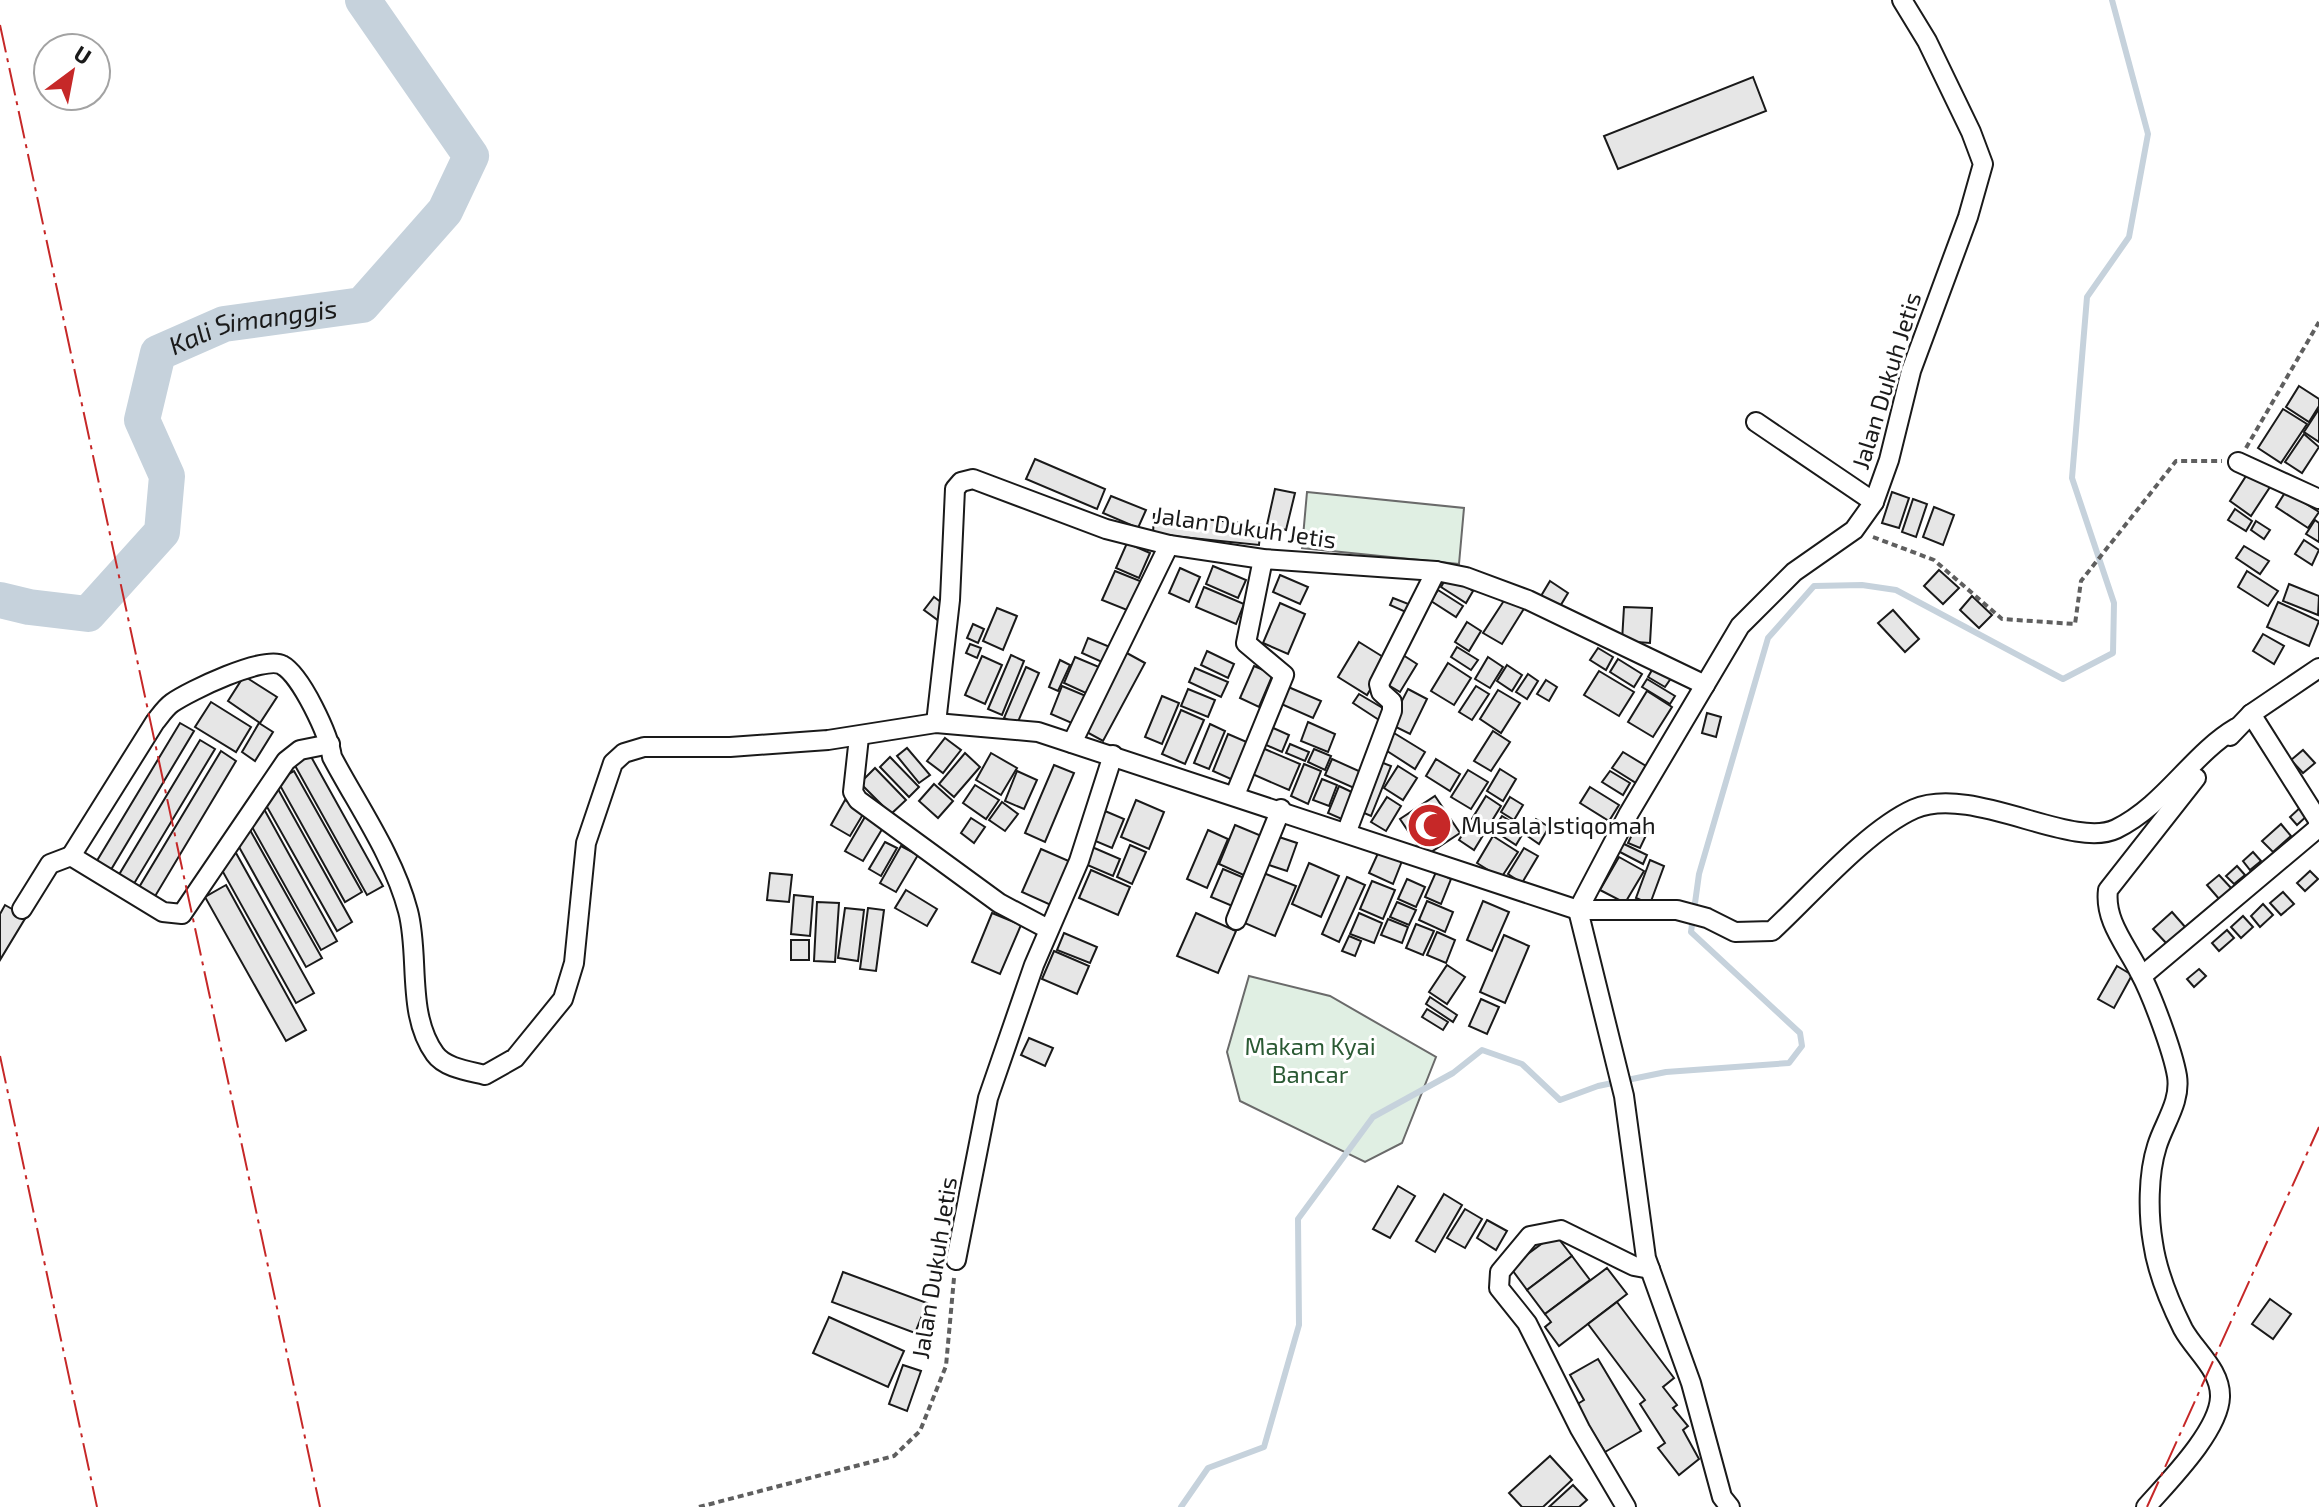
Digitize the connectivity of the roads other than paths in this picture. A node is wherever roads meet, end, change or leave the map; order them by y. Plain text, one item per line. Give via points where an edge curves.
1 (1902, 0) edge
2 (1756, 422) dead end
3 (2238, 462) road end
4 (2319, 499) edge
5 (1874, 502) junction
6 (1169, 545) junction
7 (1263, 559) junction
8 (1436, 571) junction
9 (2319, 668) edge
10 (1705, 685) junction
11 (2251, 714) junction
12 (936, 723) junction
13 (2236, 728) junction
14 (859, 737) junction
15 (1072, 743) junction
16 (330, 744) junction
17 (1113, 755) junction
18 (1235, 795) junction
19 (1281, 809) junction
20 (1347, 831) junction
21 (71, 856) junction
22 (22, 909) dead end
23 (1578, 910) junction
24 (1236, 920) dead end
25 (1048, 929) junction
26 (2142, 976) junction
27 (956, 1260) road end
28 (1650, 1269) junction
29 (1626, 1507) edge
30 (1730, 1507) edge
31 (2146, 1507) edge

1 - 5 street, Jalan Dukuh Jetis via 1927,41 1983,164 1911,371
2 - 5 street
3 - 4 street
5 - 10 street, Jalan Dukuh Jetis via 1854,530 1765,598 1740,626
6 - 7 street, Jalan Dukuh Jetis
6 - 12 street, Jalan Dukuh Jetis via 1106,529 973,479 961,482 955,489
6 - 15 street
7 - 8 street, Jalan Dukuh Jetis
7 - 18 street via 1246,643 1284,675
8 - 10 street, Jalan Dukuh Jetis via 1528,600
8 - 20 street via 1379,684 1394,706
9 - 11 street
10 - 23 street, Jalan Dukuh Jetis
11 - 13 street
11 - 26 street via 2318,820 2318,828
12 - 14 street
12 - 15 street via 1038,732
13 - 23 street via 2179,782 2114,830 2078,831 1952,802 1916,808 1877,833 1772,931 1735,932 1677,910
13 - 26 street via 2108,890 2109,916
14 - 16 street via 644,747 624,753 613,763 586,843 574,963 563,999 515,1058 485,1075 446,1064 427,1039 408,911
14 - 25 street via 853,792 858,800 999,903
15 - 17 street
16 - 21 street via 300,750 286,761 182,914 163,912
16 - 21 street via 289,670 270,661 250,666 172,704 155,722
17 - 18 street
17 - 25 street, Jalan Dukuh Jetis via 1079,861
18 - 19 street
19 - 20 street
19 - 24 street
20 - 23 street
21 - 22 street via 50,864
23 - 28 street via 1624,1096
25 - 27 street, Jalan Dukuh Jetis via 988,1098
26 - 31 street via 2177,1078 2173,1110 2157,1147 2151,1194 2153,1243 2177,1316 2216,1376 2220,1397 2215,1419
28 - 29 street via 1561,1230 1530,1236 1500,1272 1499,1288 1527,1323
28 - 30 street via 1691,1383 1722,1497

